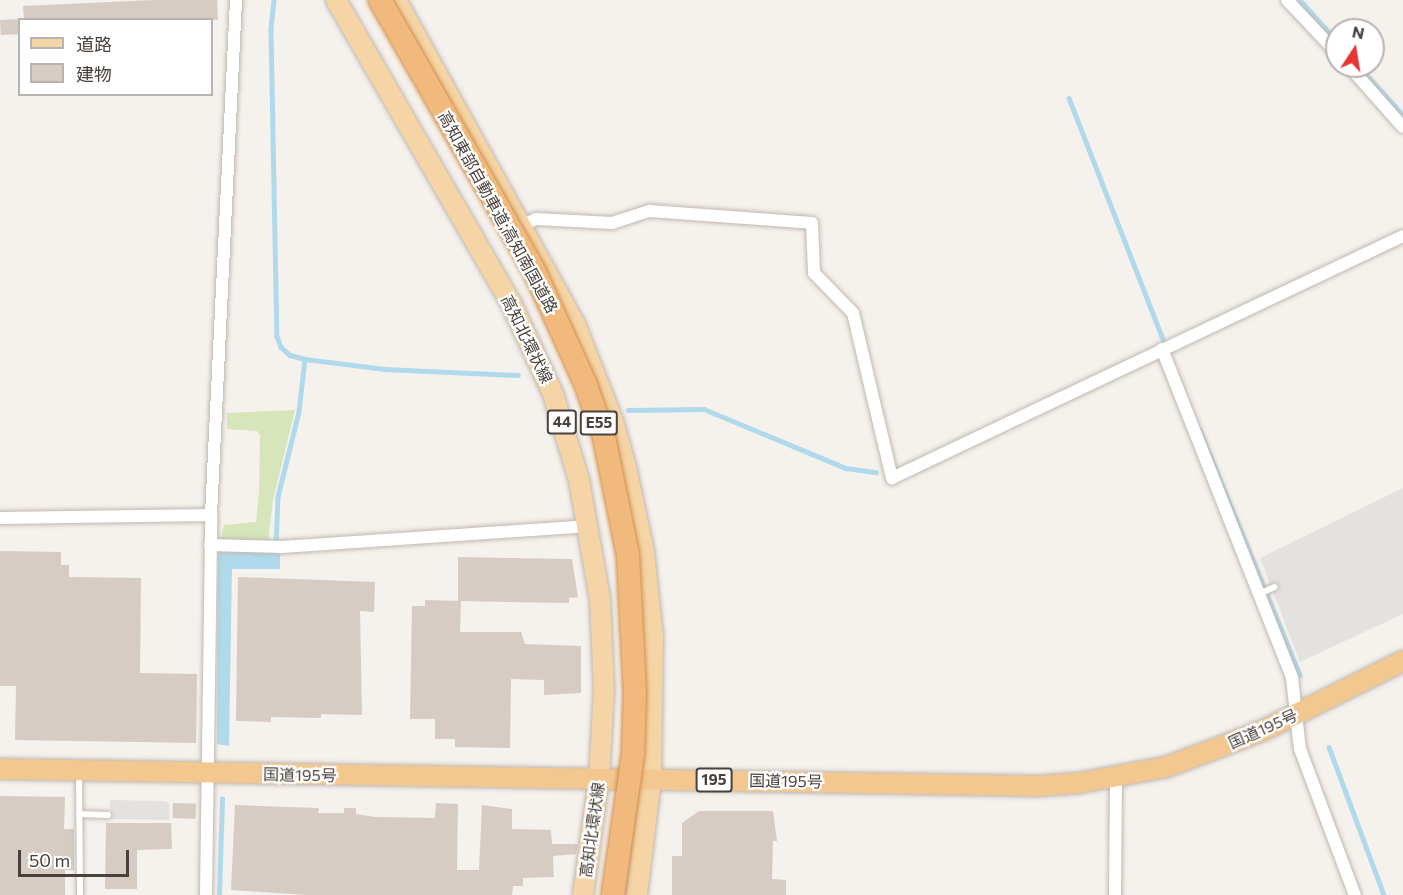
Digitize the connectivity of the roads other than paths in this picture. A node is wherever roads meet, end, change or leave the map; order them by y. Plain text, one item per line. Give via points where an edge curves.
1 (236, 0) edge
2 (336, 0) edge
3 (380, 0) edge
4 (396, 0) edge
5 (1287, 0) edge
6 (1325, 40) edge
7 (1360, 78) edge
8 (1403, 127) edge
9 (523, 225) junction
10 (1403, 236) edge
11 (1162, 349) junction
12 (211, 515) junction
13 (0, 518) edge
14 (590, 523) junction
15 (210, 545) junction
16 (1275, 587) dead end
17 (1258, 594) junction
18 (1403, 662) edge
19 (1295, 715) junction
20 (0, 769) edge
21 (79, 771) junction
22 (208, 774) junction
23 (1116, 777) junction
24 (599, 778) junction
25 (651, 779) junction
26 (80, 814) junction
27 (108, 815) dead end
28 (80, 895) edge
29 (206, 895) edge
30 (583, 895) edge
31 (613, 895) edge
32 (637, 895) edge
33 (1115, 895) edge
34 (1355, 895) edge

1 - 12 street
2 - 14 main road, 高知北環状線 / 44 via 532,347 567,435
3 - 31 highway, 高知東部自動車道;高知南国道路 / E55, bridge via 534,270 586,385 604,437 628,555 635,692 633,754
4 - 9 main road
5 - 6 street
7 - 8 street
9 - 11 street via 536,219 612,223 650,211 812,223 814,273 853,313 892,478
9 - 25 main road via 596,374 631,486 644,552 653,637
10 - 11 street
11 - 17 street
12 - 13 street
12 - 15 street
14 - 15 street via 276,547
14 - 24 main road, 高知北環状線 / 44 via 603,644
15 - 22 street
16 - 17 lane
17 - 19 street via 1292,678
18 - 19 highway, 国道195号 / 195
19 - 23 highway, 国道195号 / 195 via 1166,767
19 - 34 street via 1300,749
20 - 21 highway, 国道195号 / 195
21 - 22 highway, 国道195号 / 195
21 - 26 lane
22 - 24 highway, 国道195号 / 195
22 - 29 street
23 - 25 highway, 国道195号 / 195 via 1037,786
23 - 33 street
24 - 25 highway, 国道195号 / 195
24 - 30 main road, 高知北環状線 / 44
25 - 32 main road
26 - 27 lane
26 - 28 lane

